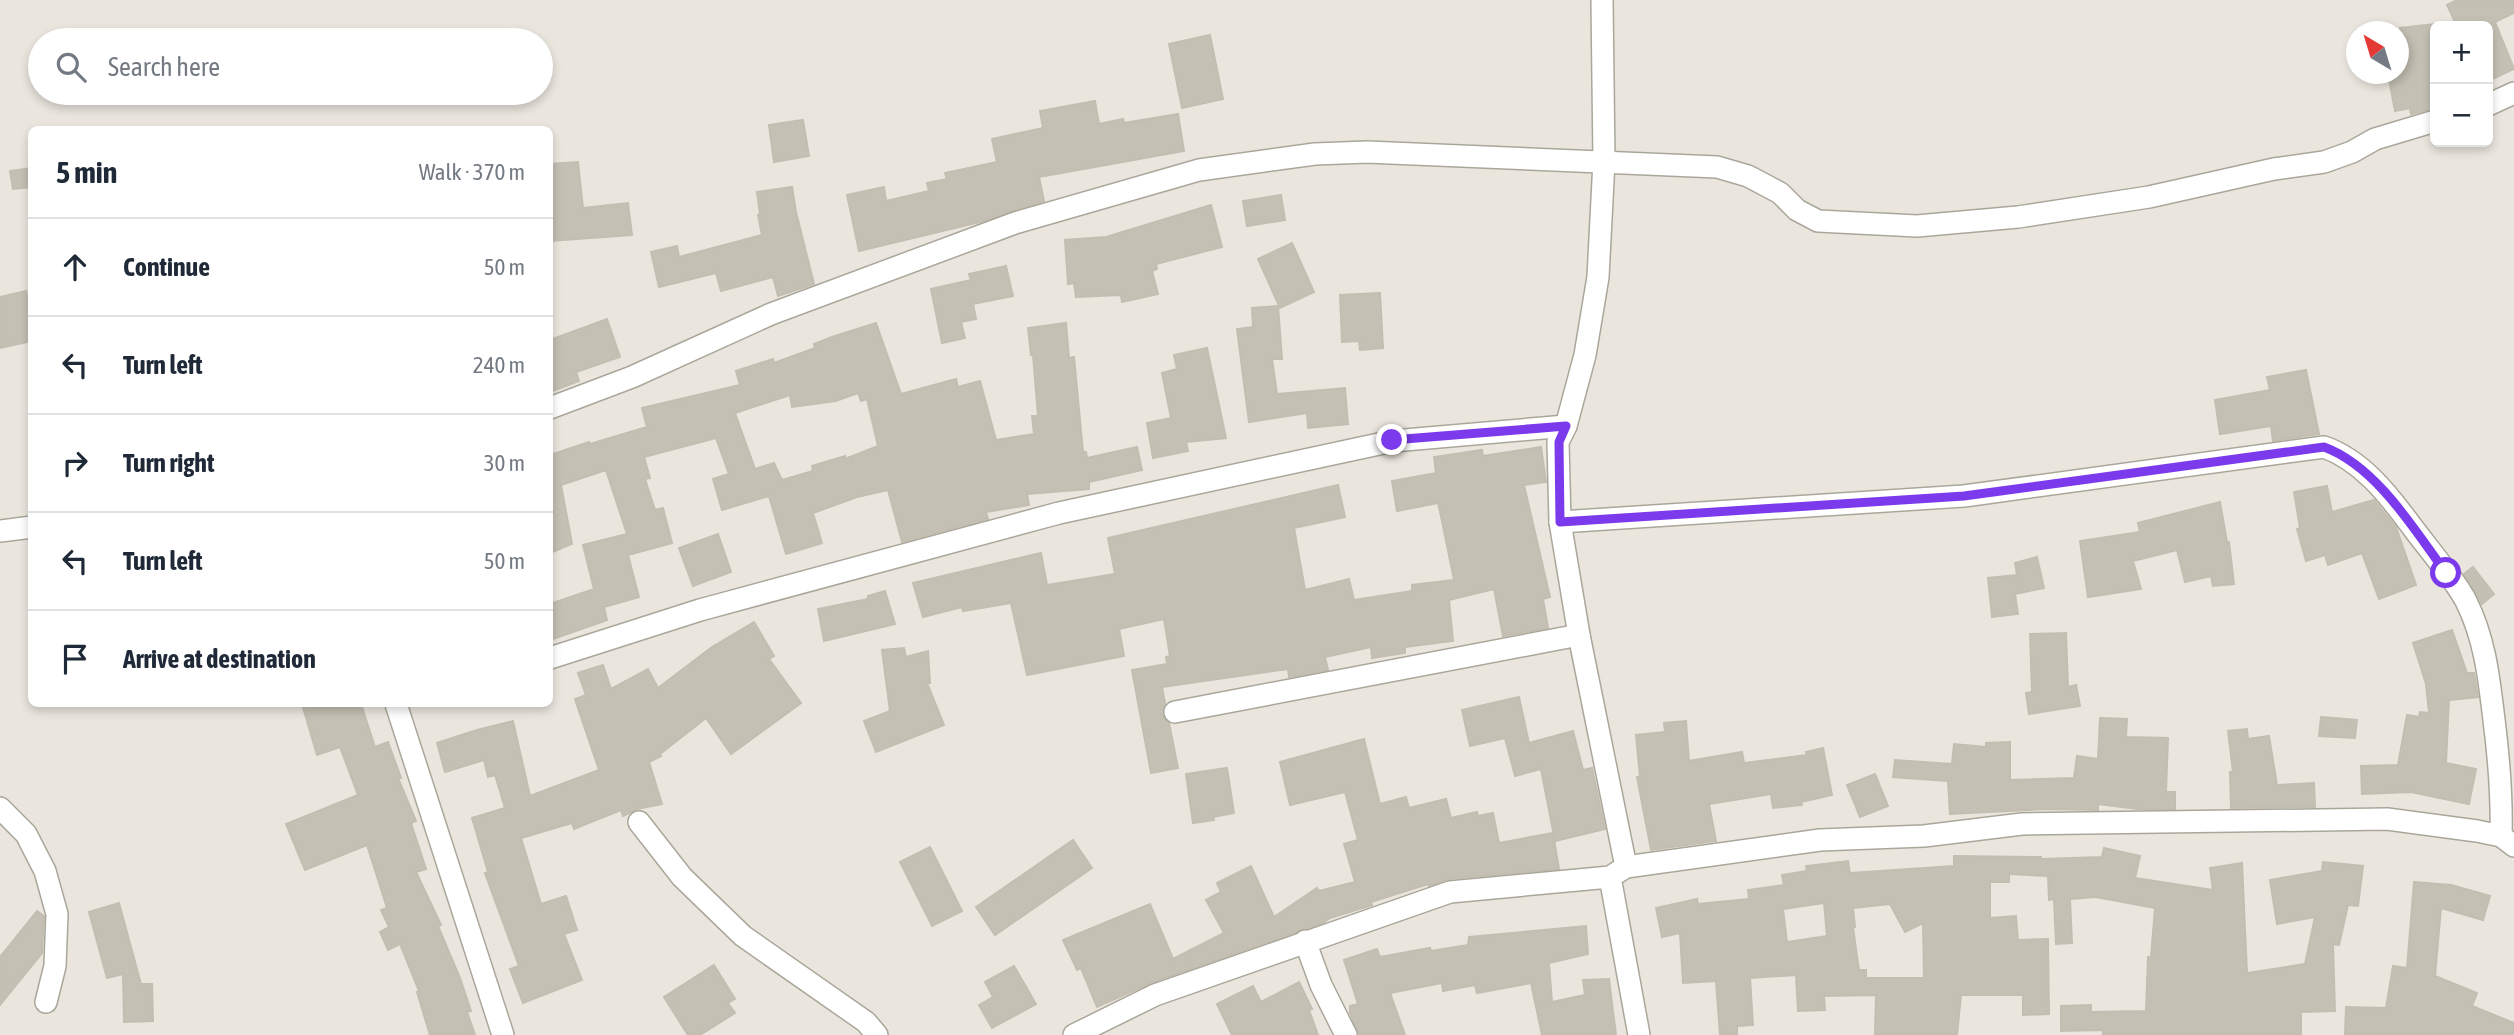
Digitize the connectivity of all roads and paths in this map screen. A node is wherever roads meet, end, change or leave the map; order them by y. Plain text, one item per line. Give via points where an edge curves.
1 (1602, 0) edge
2 (2514, 93) edge
3 (2493, 103) edge
4 (2430, 122) edge
5 (1604, 162) junction
6 (553, 407) edge
7 (1566, 426) junction
8 (1560, 522) junction
9 (28, 528) edge
10 (0, 531) edge
11 (1579, 635) junction
12 (553, 658) edge
13 (402, 707) edge
14 (1175, 712) dead end
15 (0, 808) edge
16 (639, 822) dead end
17 (2508, 841) edge
18 (1618, 872) junction
19 (1305, 941) junction
20 (46, 1002) dead end
21 (503, 1035) edge
22 (877, 1035) edge
23 (1074, 1035) edge
24 (1346, 1035) edge
25 (1639, 1035) edge

1 - 5 street
2 - 3 street
4 - 5 street via 2375,139 2324,162 2149,197 2018,217 1917,226 1818,221 1797,210 1780,193 1748,176 1717,167
5 - 6 street via 1367,152 1315,154 1199,170 1015,223 771,314
5 - 7 street via 1598,277 1585,355
7 - 8 street via 1559,442
7 - 12 street via 1392,440 1059,513 700,610
8 - 11 street
8 - 17 street via 1964,496 2324,447 2342,453 2398,508 2465,599 2482,639 2489,677
9 - 10 street
11 - 14 street
11 - 18 street
13 - 21 street
15 - 20 street via 26,834 57,915 55,967
16 - 22 street via 682,877 743,936 866,1022
17 - 18 street via 2387,819 2022,824 1924,836 1820,840
18 - 19 street via 1450,892
18 - 25 street
19 - 23 street via 1155,995
19 - 24 street

